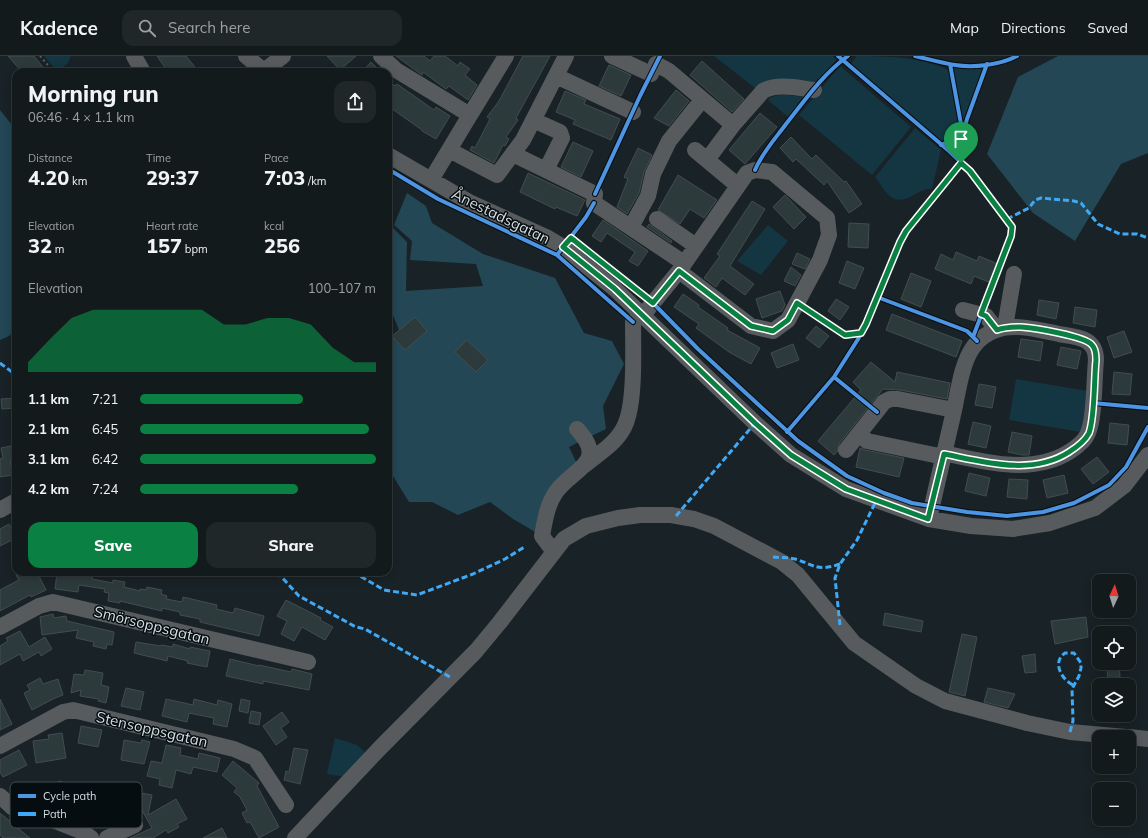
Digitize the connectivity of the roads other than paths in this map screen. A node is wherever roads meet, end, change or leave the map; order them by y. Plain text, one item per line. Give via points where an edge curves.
1 (134, 56) edge
2 (246, 56) edge
3 (283, 56) edge
4 (381, 56) edge
5 (506, 56) edge
6 (566, 56) edge
7 (612, 56) edge
8 (141, 68) edge
9 (260, 68) edge
10 (270, 68) edge
11 (556, 76) junction
12 (814, 90) dead end
13 (702, 100) junction
14 (633, 112) dead end
15 (470, 115) junction
16 (534, 120) junction
17 (733, 125) junction
18 (449, 150) junction
19 (695, 150) dead end
20 (513, 154) junction
21 (392, 157) edge
22 (707, 160) junction
23 (546, 170) junction
24 (431, 180) junction
25 (737, 185) junction
26 (656, 219) dead end
27 (631, 228) junction
28 (696, 246) junction
29 (682, 267) junction
30 (1014, 274) dead end
31 (964, 310) dead end
32 (638, 318) junction
33 (1001, 328) junction
34 (954, 410) junction
35 (577, 429) dead end
36 (861, 431) junction
37 (846, 450) dead end
38 (1148, 455) edge
39 (944, 456) junction
40 (585, 465) junction
41 (12, 503) edge
42 (0, 510) edge
43 (928, 519) junction
44 (554, 552) junction
45 (0, 628) edge
46 (308, 662) dead end
47 (1092, 734) edge
48 (1136, 738) edge
49 (1148, 739) edge
50 (0, 746) edge
51 (0, 796) edge
52 (10, 805) edge
53 (286, 805) dead end
54 (73, 828) edge
55 (129, 828) edge
56 (92, 838) edge
57 (107, 838) edge
58 (295, 838) edge

1 - 8 street
2 - 9 street
3 - 10 street
4 - 15 street via 396,70
5 - 15 street
6 - 11 street
7 - 13 street via 653,69 669,71
11 - 14 street
11 - 16 street
12 - 17 street via 768,88
13 - 17 street
13 - 27 street via 669,141 653,174 648,196
15 - 18 street
16 - 20 street
16 - 23 street via 562,134
17 - 22 street
18 - 20 street via 497,175
18 - 24 street
19 - 22 street
20 - 23 street
21 - 24 street, Ånestadsgatan
22 - 25 street
23 - 27 street via 595,194 594,203
24 - 32 street, Ånestadsgatan via 469,202 563,247 593,270
25 - 28 street
25 - 29 street via 747,173 755,170 772,172 827,218 829,235 820,260 788,320 773,331 751,326
26 - 28 street
27 - 29 street
28 - 29 street
29 - 32 street
30 - 33 street
31 - 33 street via 986,316
32 - 40 street via 632,393 624,429 610,445
32 - 43 street, Ånestadsgatan via 791,455 846,489
33 - 34 street via 982,337 974,346 963,371
33 - 39 street via 1021,327 1074,336 1092,345 1096,352 1096,360 1089,432 1085,439 1063,456 1044,462 1017,465
34 - 36 street via 890,398
34 - 39 street
35 - 40 street via 590,451
36 - 37 street
36 - 39 street via 867,441
38 - 43 street, Ånestadsgatan via 1124,486 1095,508 1050,523 1013,530
39 - 43 street
40 - 44 street via 557,490 549,504 542,536
41 - 42 street
44 - 47 street via 564,539 586,526 618,518 671,515 707,524 782,562 798,575 854,643 916,686 945,701 1027,723
44 - 58 street via 476,651 378,749
45 - 46 street, Smörsoppsgatan via 39,606 53,602
48 - 49 street
50 - 53 street, Stensoppsgatan via 63,712 73,710 234,749 255,758
51 - 52 street
54 - 56 street
55 - 57 street

